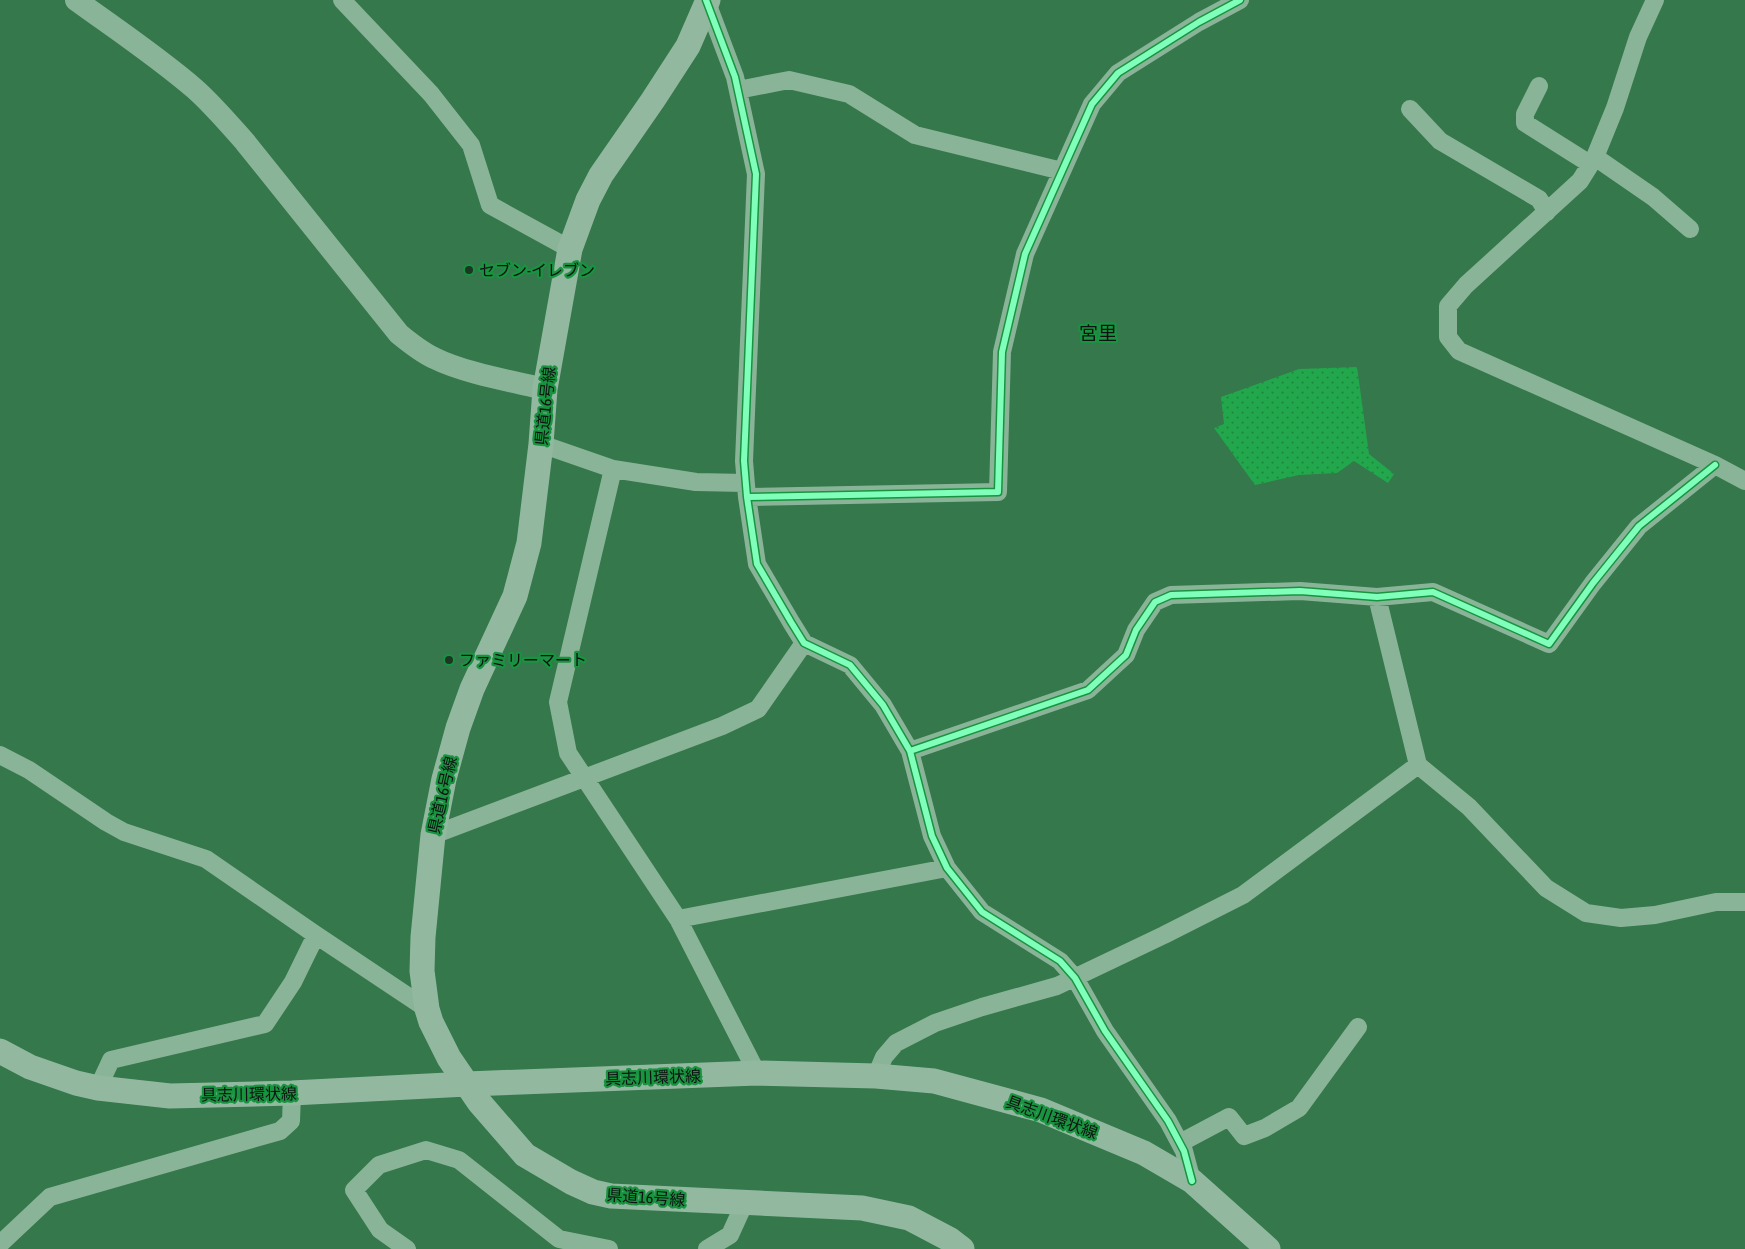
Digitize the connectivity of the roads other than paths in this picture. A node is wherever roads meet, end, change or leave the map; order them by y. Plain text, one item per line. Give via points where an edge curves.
1 (76, 0) edge
2 (342, 0) edge
3 (1240, 0) edge
4 (1655, 0) edge
5 (709, 1) edge
6 (1539, 86) dead end
7 (738, 90) junction
8 (1410, 109) dead end
9 (1592, 160) junction
10 (1062, 171) junction
11 (1547, 212) junction
12 (1690, 229) dead end
13 (570, 248) junction
14 (544, 389) junction
15 (541, 444) junction
16 (1715, 465) junction
17 (613, 469) junction
18 (1745, 481) edge
19 (746, 490) junction
20 (1377, 597) junction
21 (804, 643) junction
22 (910, 750) junction
23 (0, 755) edge
24 (1418, 765) junction
25 (586, 778) junction
26 (433, 835) junction
27 (947, 868) junction
28 (1745, 902) edge
29 (678, 919) junction
30 (316, 935) junction
31 (1075, 978) junction
32 (427, 1009) junction
33 (1358, 1027) dead end
34 (0, 1052) edge
35 (757, 1073) junction
36 (876, 1076) junction
37 (467, 1084) junction
38 (98, 1088) junction
39 (292, 1093) junction
40 (1180, 1143) junction
41 (1192, 1181) junction
42 (745, 1202) junction
43 (0, 1244) edge
44 (407, 1249) edge
45 (609, 1249) edge
46 (707, 1249) edge
47 (962, 1249) edge
48 (1268, 1249) edge

1 - 14 street via 160,61 220,113 399,334 417,349 452,365
2 - 13 street via 432,94 471,145 490,205
3 - 10 street via 1198,22 1118,73 1092,104
4 - 9 street
5 - 7 street
5 - 13 main road, 県道16号線 via 688,46 601,175
6 - 9 street via 1525,114 1525,123
7 - 10 street via 789,80 849,94 915,135
7 - 19 street via 756,174 744,461
8 - 11 street via 1440,141 1539,200
9 - 11 street via 1580,181
9 - 12 street via 1653,197
10 - 19 street via 1025,254 1002,352 998,492
11 - 16 street via 1466,285 1448,306 1448,336 1459,350
13 - 14 main road, 県道16号線
14 - 15 main road, 県道16号線
15 - 17 street
15 - 26 main road, 県道16号線 via 529,543 515,596 458,728
16 - 18 street
16 - 20 street via 1639,526 1549,644 1433,592
17 - 19 street
17 - 25 street via 558,702 568,753
19 - 21 street via 757,564
20 - 22 street via 1300,591 1172,595 1155,602 1136,630 1126,655 1088,690
20 - 24 street
21 - 22 street via 850,665 883,705
21 - 25 street via 758,709
22 - 27 street via 932,836
23 - 30 street via 29,770 124,832 206,859
24 - 28 street via 1469,807 1546,888 1586,913 1621,918 1655,915 1716,902
24 - 31 street via 1243,894
25 - 26 street
25 - 29 street
26 - 32 main road, 県道16号線 via 423,936 422,971
27 - 29 street
27 - 31 street via 982,912 1060,961
29 - 35 street
30 - 32 street
30 - 38 street via 293,982 265,1024 111,1060
31 - 36 street via 935,1023 896,1043 884,1057
31 - 40 street
32 - 37 main road, 県道16号線 via 437,1036
33 - 40 street via 1300,1108 1244,1136 1229,1117
34 - 38 main road, 具志川環状線 via 30,1067
35 - 36 main road, 具志川環状線
35 - 37 main road, 具志川環状線
36 - 41 main road, 具志川環状線 via 934,1081 1041,1110 1144,1153
37 - 39 main road, 具志川環状線
37 - 42 main road, 県道16号線 via 525,1155 586,1189 611,1196
38 - 39 main road, 具志川環状線 via 170,1096
39 - 43 street via 291,1121 280,1131 50,1197
40 - 41 street
41 - 48 main road, 具志川環状線
42 - 46 street via 730,1235
42 - 47 main road, 県道16号線 via 862,1208 909,1218
44 - 45 street via 380,1230 354,1190 379,1165 426,1150 459,1160 559,1240

